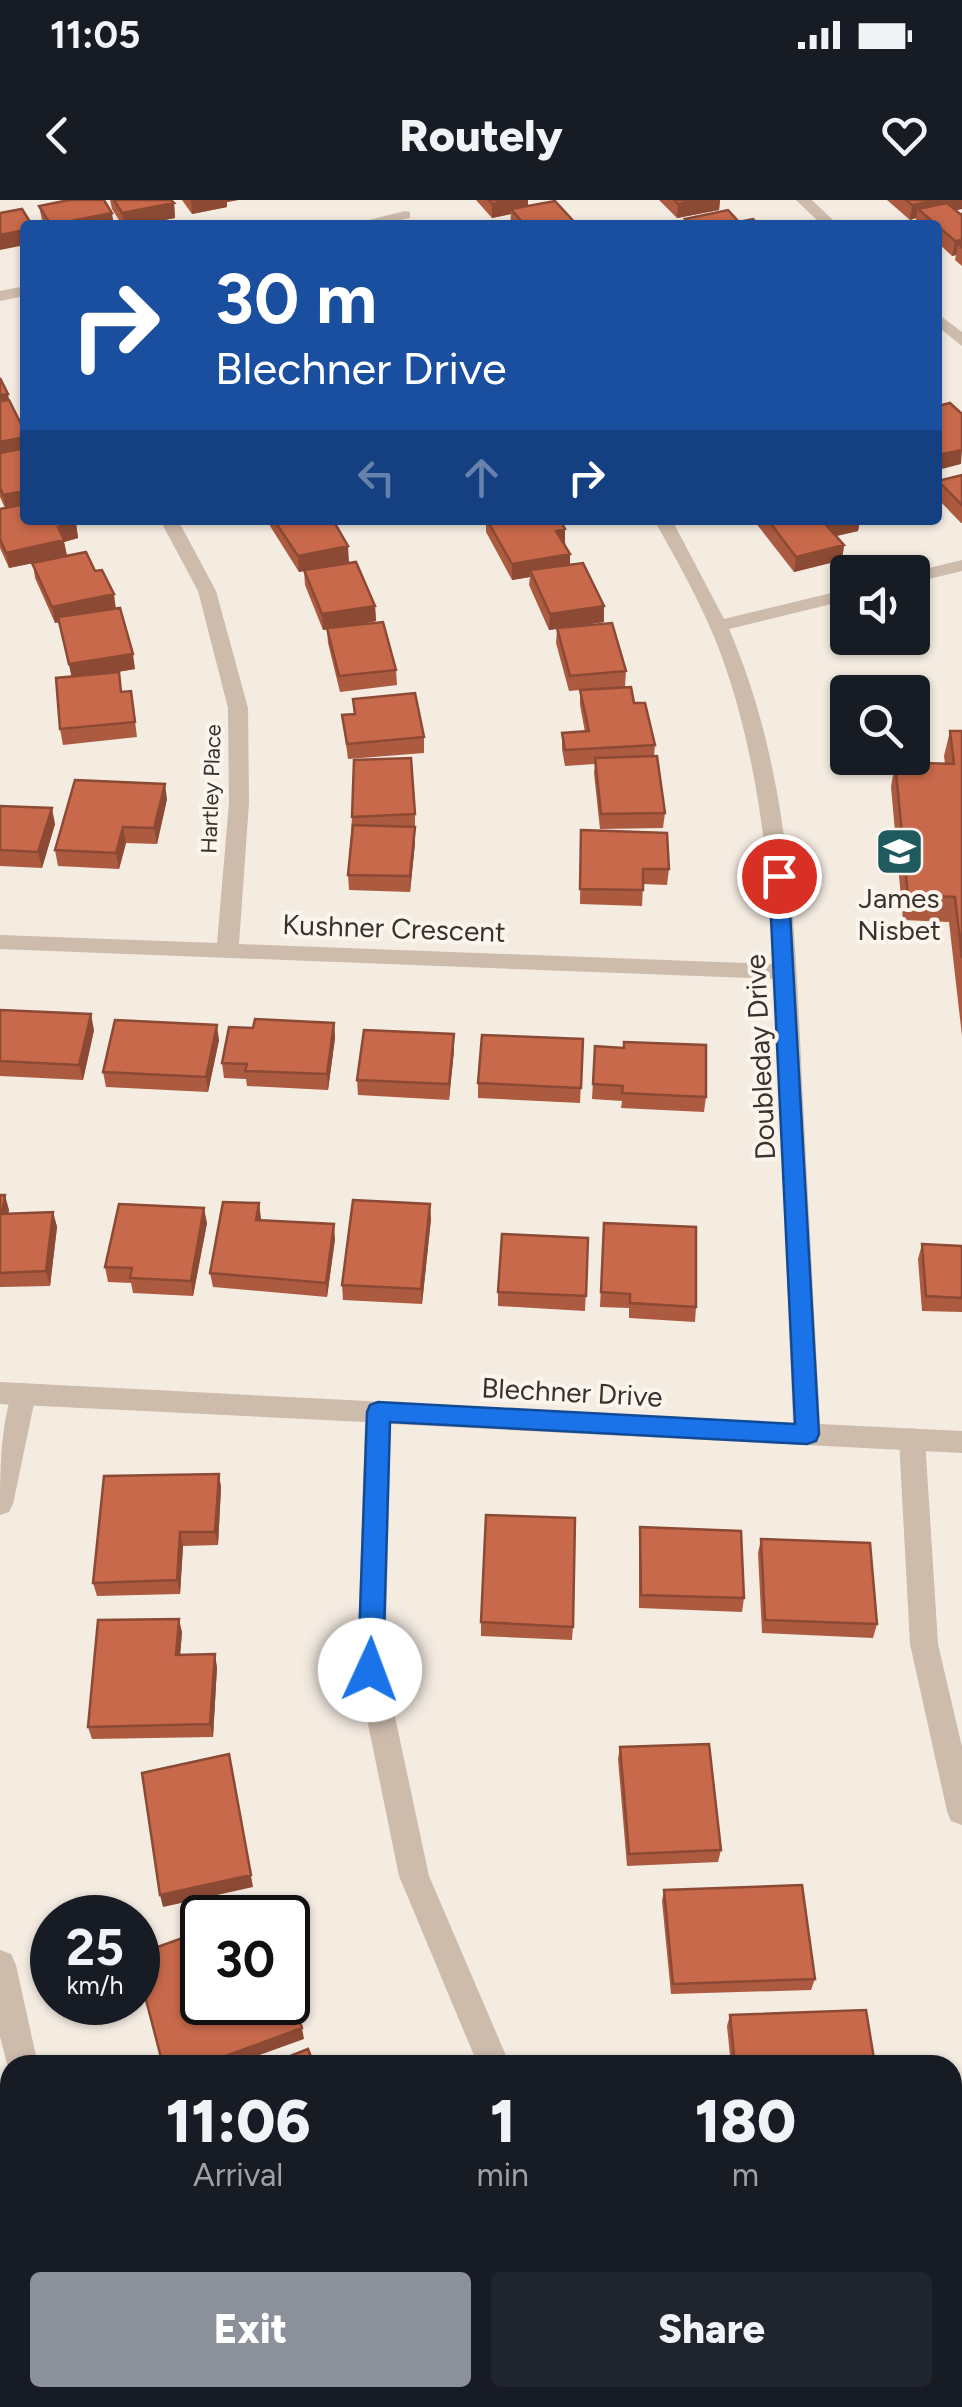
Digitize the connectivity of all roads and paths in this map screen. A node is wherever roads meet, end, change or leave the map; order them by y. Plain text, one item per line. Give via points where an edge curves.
1 (393, 200) edge
2 (803, 200) edge
3 (410, 220) edge
4 (825, 220) edge
5 (942, 324) edge
6 (962, 341) edge
7 (173, 525) edge
8 (665, 525) edge
9 (962, 565) edge
10 (930, 573) edge
11 (830, 598) edge
12 (721, 625) junction
13 (0, 942) edge
14 (227, 952) junction
15 (786, 972) junction
16 (11, 1394) edge
17 (378, 1412) junction
18 (807, 1434) junction
19 (912, 1440) junction
20 (962, 1442) edge
21 (0, 1504) edge
22 (962, 1810) edge
23 (0, 1964) edge
24 (20, 2055) edge
25 (490, 2055) edge

1 - 3 street
2 - 4 street
5 - 6 street
7 - 14 street, Hartley Place via 207,591 238,708 239,803
8 - 12 street, Doubleday Drive
9 - 10 street
11 - 12 street
12 - 15 street, Doubleday Drive via 774,811
13 - 14 street, Kushner Crescent
14 - 15 street, Kushner Crescent
15 - 18 street, Doubleday Drive
16 - 17 street, Blechner Drive
16 - 21 street
17 - 18 street, Blechner Drive
17 - 25 street via 370,1670 414,1876
18 - 19 street, Blechner Drive
19 - 20 street, Blechner Drive
19 - 22 street via 924,1644
23 - 24 street

